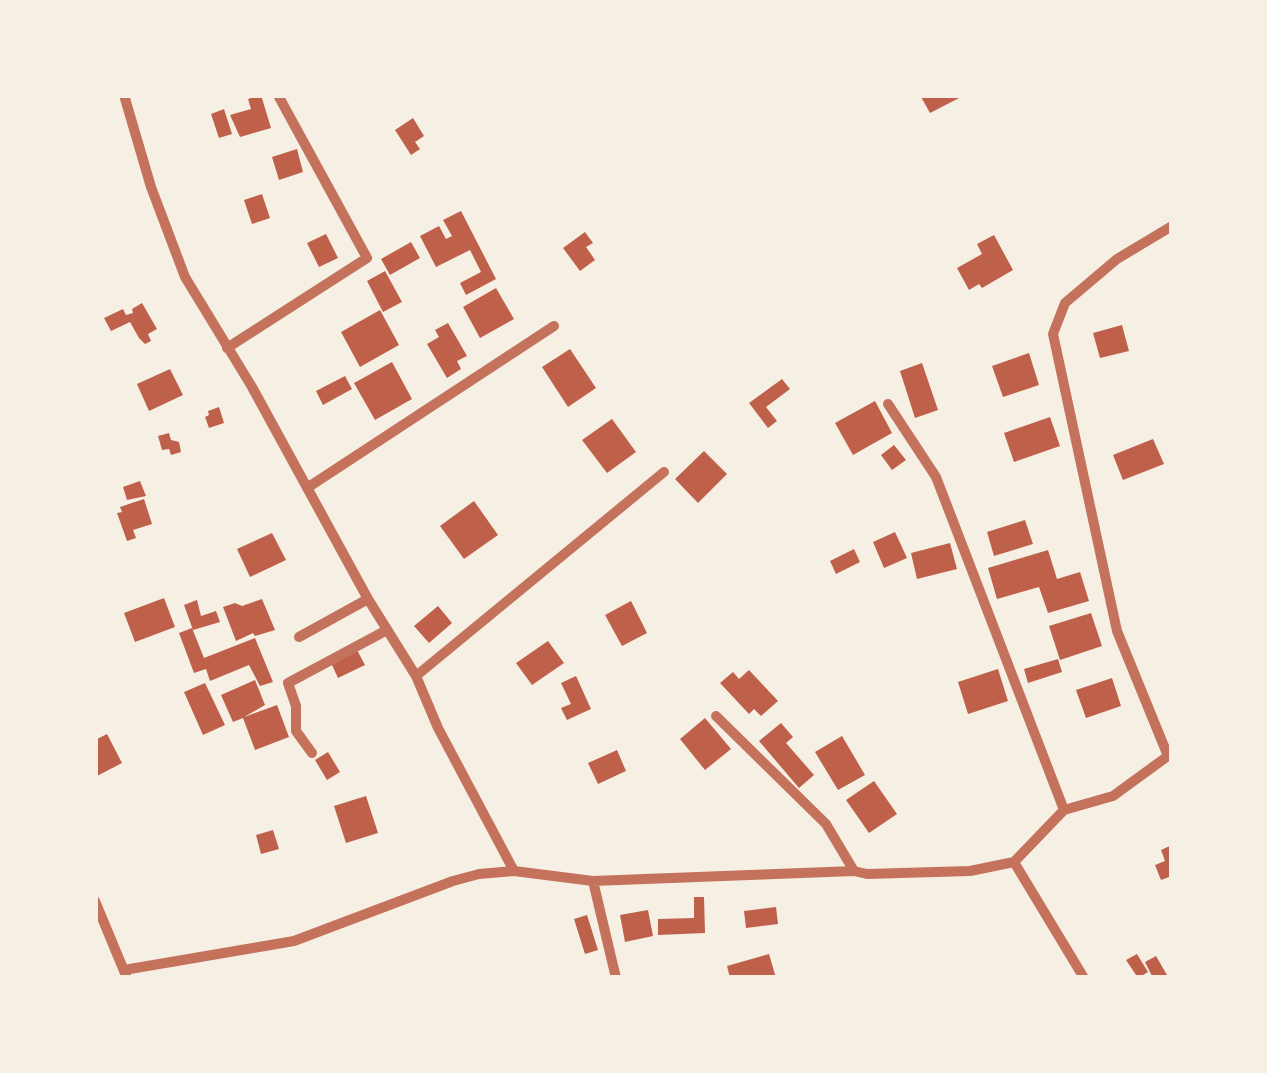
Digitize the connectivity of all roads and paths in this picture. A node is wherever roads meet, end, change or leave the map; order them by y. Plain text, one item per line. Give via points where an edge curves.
1 (124, 95) edge
2 (279, 97) edge
3 (1172, 226) edge
4 (554, 326) dead end
5 (228, 348) junction
6 (888, 404) dead end
7 (664, 472) dead end
8 (307, 488) junction
9 (368, 600) junction
10 (388, 630) junction
11 (299, 637) dead end
12 (416, 676) junction
13 (716, 716) dead end
14 (312, 753) dead end
15 (1170, 754) edge
16 (1064, 810) junction
17 (1014, 862) junction
18 (514, 871) junction
19 (854, 871) junction
20 (593, 880) junction
21 (95, 901) edge
22 (126, 974) edge
23 (616, 978) edge
24 (1084, 978) edge

1 - 5 street via 185,278
2 - 5 street via 367,258
3 - 15 street via 1117,259 1064,303 1053,334 1117,630
4 - 8 street
5 - 8 street
6 - 16 street via 936,476
7 - 12 street
8 - 9 street
9 - 10 street
9 - 11 street
10 - 12 street
10 - 14 street via 288,683 296,731
12 - 18 street
13 - 19 street via 826,824
15 - 16 street via 1113,796
16 - 17 street
17 - 19 street via 970,871
17 - 24 street
18 - 20 street
18 - 22 street via 453,881 294,941
19 - 20 street
20 - 23 street
21 - 22 street

